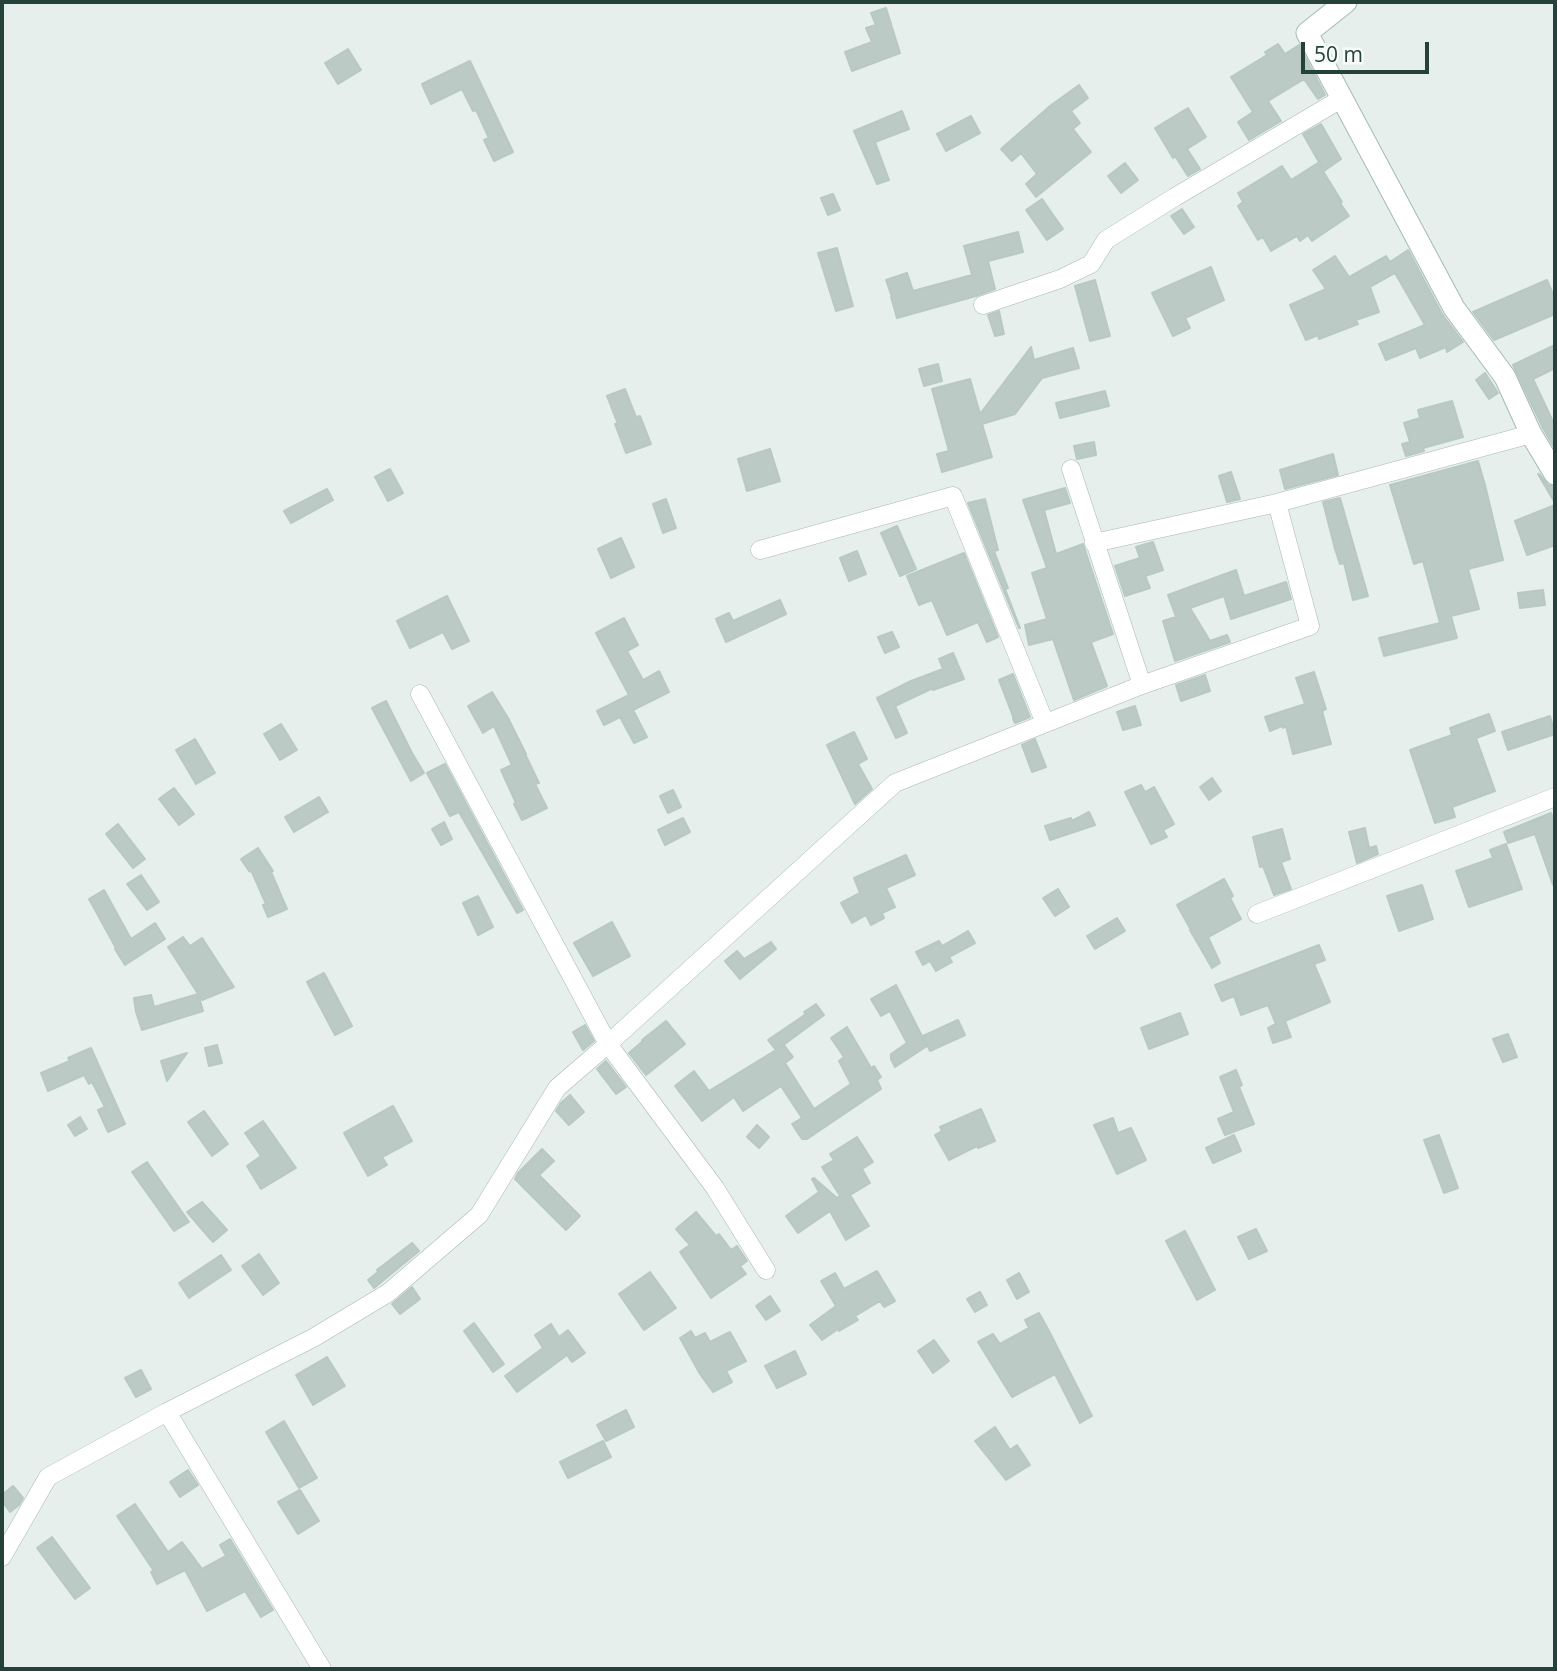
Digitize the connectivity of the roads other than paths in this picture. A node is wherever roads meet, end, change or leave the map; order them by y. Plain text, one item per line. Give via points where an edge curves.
1 (1346, 2) edge
2 (1341, 99) junction
3 (983, 305) dead end
4 (1531, 434) junction
5 (1071, 469) dead end
6 (1555, 474) edge
7 (1277, 503) junction
8 (1094, 543) junction
9 (760, 550) dead end
10 (1142, 685) junction
11 (420, 694) dead end
12 (1045, 723) junction
13 (1555, 797) edge
14 (1257, 914) dead end
15 (608, 1044) junction
16 (766, 1270) dead end
17 (167, 1412) junction
18 (2, 1557) edge
19 (323, 1669) edge

1 - 2 street via 1307,33
2 - 3 street via 1106,240 1091,264
2 - 4 street via 1454,308 1505,377
4 - 6 street
4 - 7 street
5 - 8 street
7 - 8 street
7 - 10 street via 1310,626
8 - 10 street
9 - 12 street via 953,495
10 - 12 street
11 - 15 street
12 - 15 street via 895,783
13 - 14 street
15 - 16 street via 715,1188
15 - 17 street via 557,1088 479,1215 388,1293 313,1338
17 - 18 street via 48,1477
17 - 19 street

